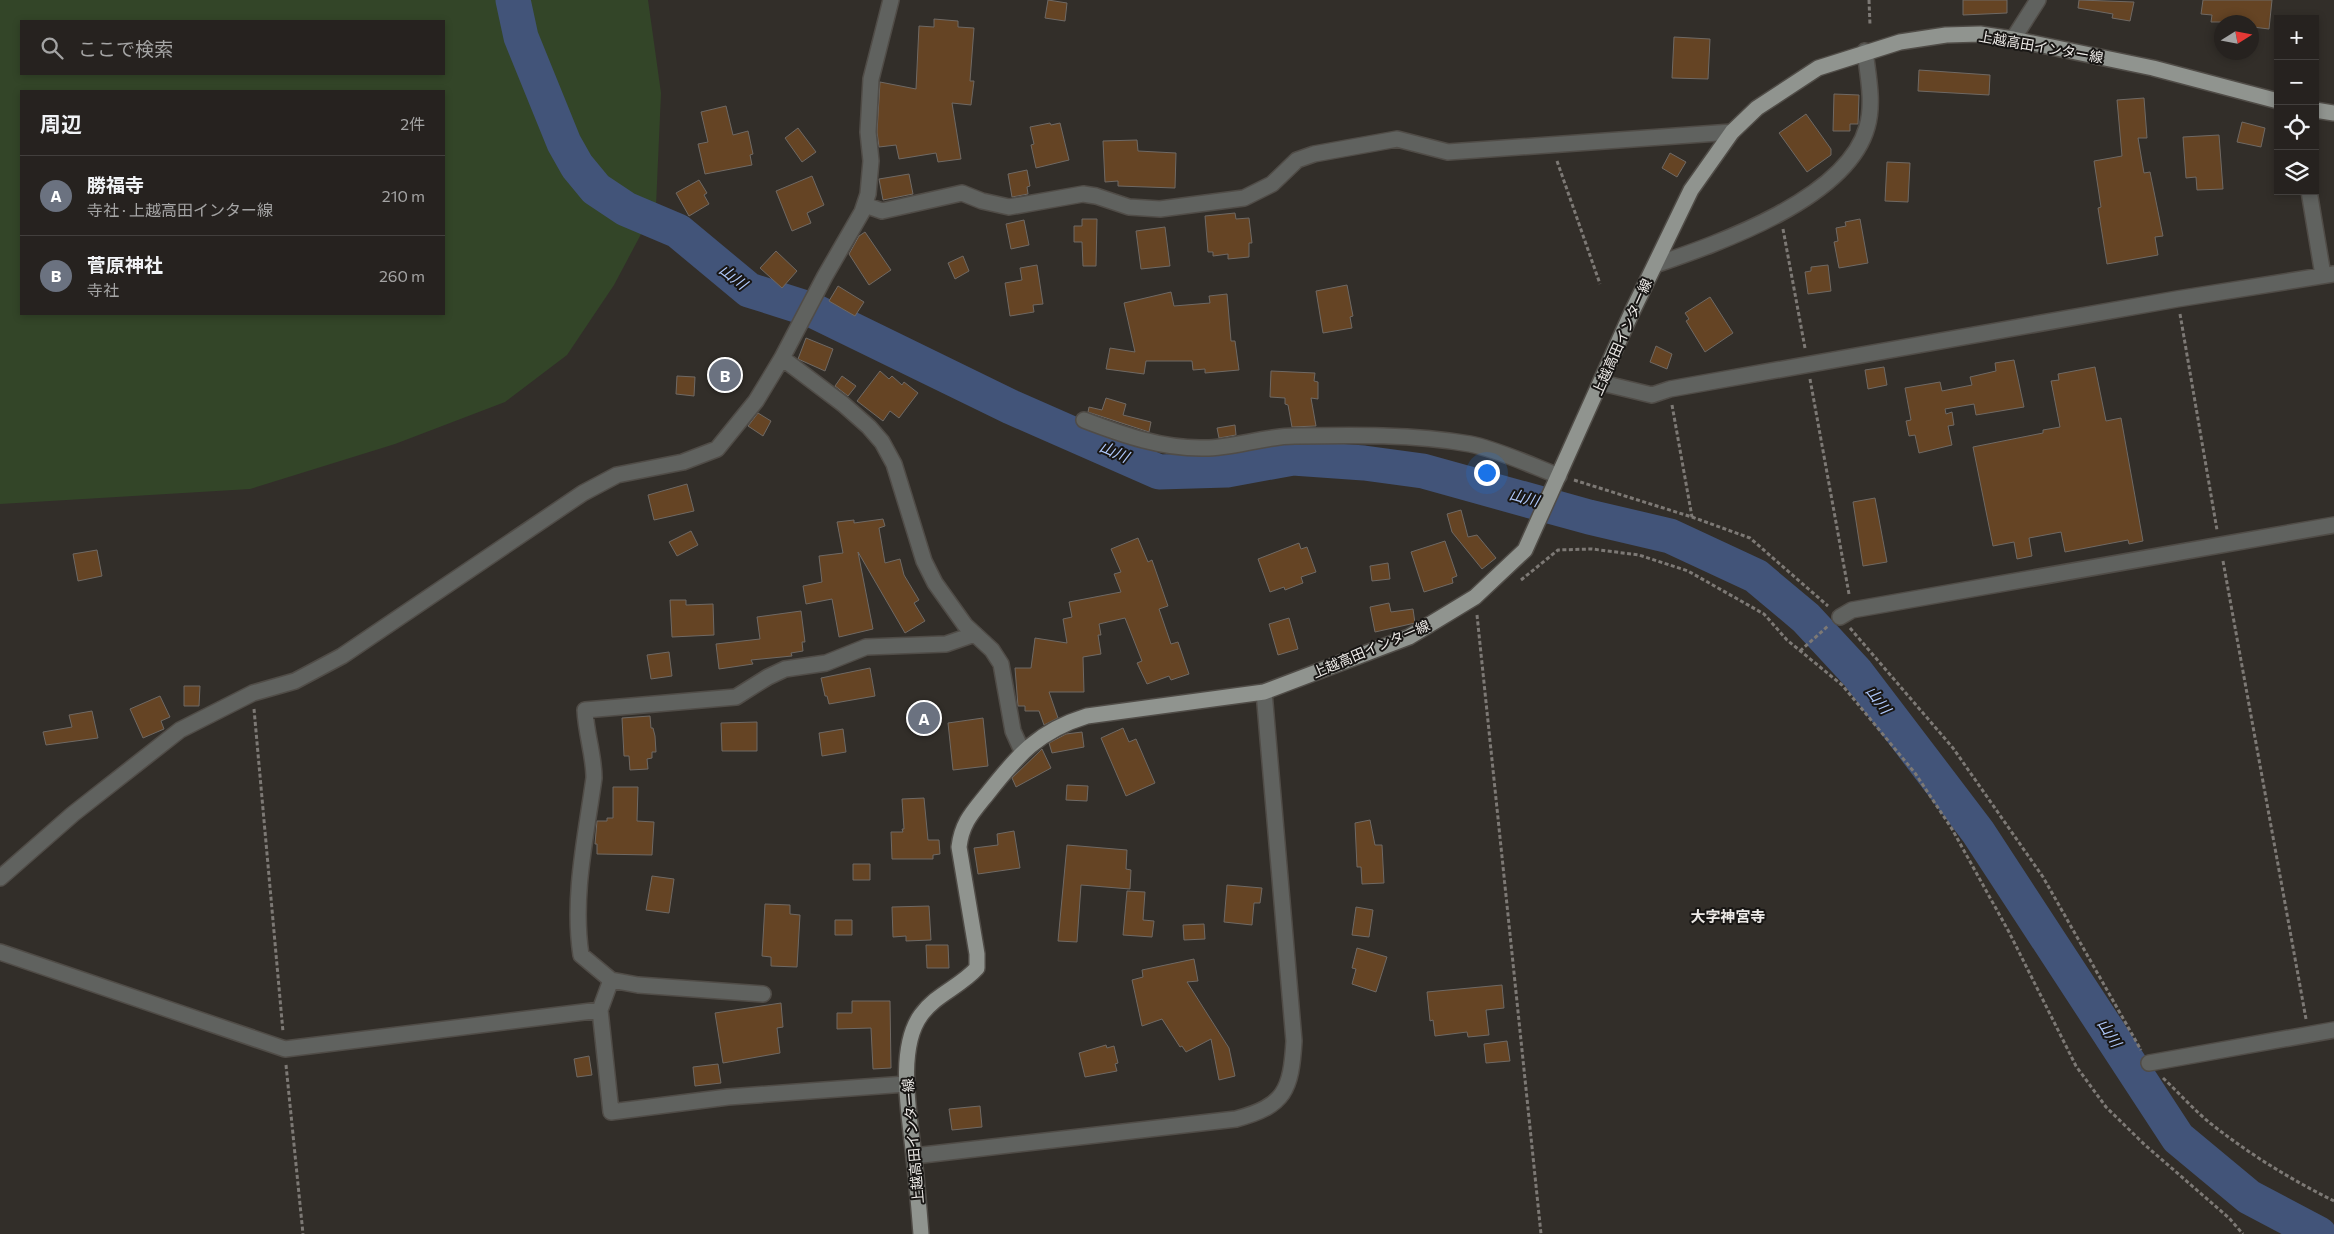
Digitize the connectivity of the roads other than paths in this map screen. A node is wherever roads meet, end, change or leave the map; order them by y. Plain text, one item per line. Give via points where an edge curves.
1 (891, 0) edge
2 (2038, 0) edge
3 (2013, 39) junction
4 (1865, 51) junction
5 (2274, 100) edge
6 (2319, 111) edge
7 (2334, 113) edge
8 (1732, 132) junction
9 (2310, 195) edge
10 (864, 205) junction
11 (1656, 265) junction
12 (2328, 275) edge
13 (782, 358) junction
14 (1602, 383) junction
15 (1084, 420) dead end
16 (1557, 480) junction
17 (2334, 525) edge
18 (1841, 616) road end
19 (975, 634) junction
20 (1264, 692) junction
21 (1022, 752) junction
22 (0, 878) edge
23 (0, 952) edge
24 (611, 980) junction
25 (763, 994) dead end
26 (600, 1010) junction
27 (2334, 1030) edge
28 (2148, 1063) road end
29 (906, 1084) junction
30 (914, 1156) junction
31 (921, 1234) edge

1 - 10 street via 871,79 868,132 871,161
2 - 3 street
3 - 4 main road, 上越高田インター線 via 1980,34 1946,35
3 - 5 main road, 上越高田インター線 via 2153,68
4 - 8 main road, 上越高田インター線 via 1818,68 1757,108
4 - 11 street via 1871,94 1867,128 1854,155 1833,178 1781,214 1718,243
6 - 7 main road
8 - 10 street via 1448,152 1398,140 1314,154 1297,160 1272,184 1244,198 1160,209 1129,207 1082,194 1009,207 962,193 882,211
8 - 11 main road, 上越高田インター線 via 1691,190
9 - 12 street
10 - 13 street
11 - 14 main road, 上越高田インター線
12 - 14 street via 2177,299 1670,389 1652,395
13 - 19 street via 843,404 882,442 894,464 924,561 952,608
13 - 22 street via 756,401 717,449 683,462 617,475 583,493 342,656 296,681 253,693 180,730 80,808
14 - 16 main road, 上越高田インター線
15 - 16 street via 1126,436 1172,447 1207,448 1293,436 1430,439 1472,445
16 - 20 main road, 上越高田インター線 via 1525,550 1475,598 1409,637
17 - 18 street
19 - 21 street via 1002,664 1013,731
19 - 24 street via 946,644 866,647 826,663 785,669 736,697 585,710 594,778 578,903 578,932 581,954
20 - 21 main road, 上越高田インター線 via 1087,716 1065,723
20 - 30 street via 1294,1041 1292,1074 1282,1094 1261,1112 1236,1119
21 - 29 main road, 上越高田インター線 via 961,831 960,847 977,954 976,968 969,977 936,998 921,1014 913,1028
23 - 26 street via 285,1049
24 - 25 street via 638,985
24 - 26 street
26 - 29 street via 611,1112 728,1097
27 - 28 street
29 - 30 main road, 上越高田インター線
30 - 31 main road, 上越高田インター線

